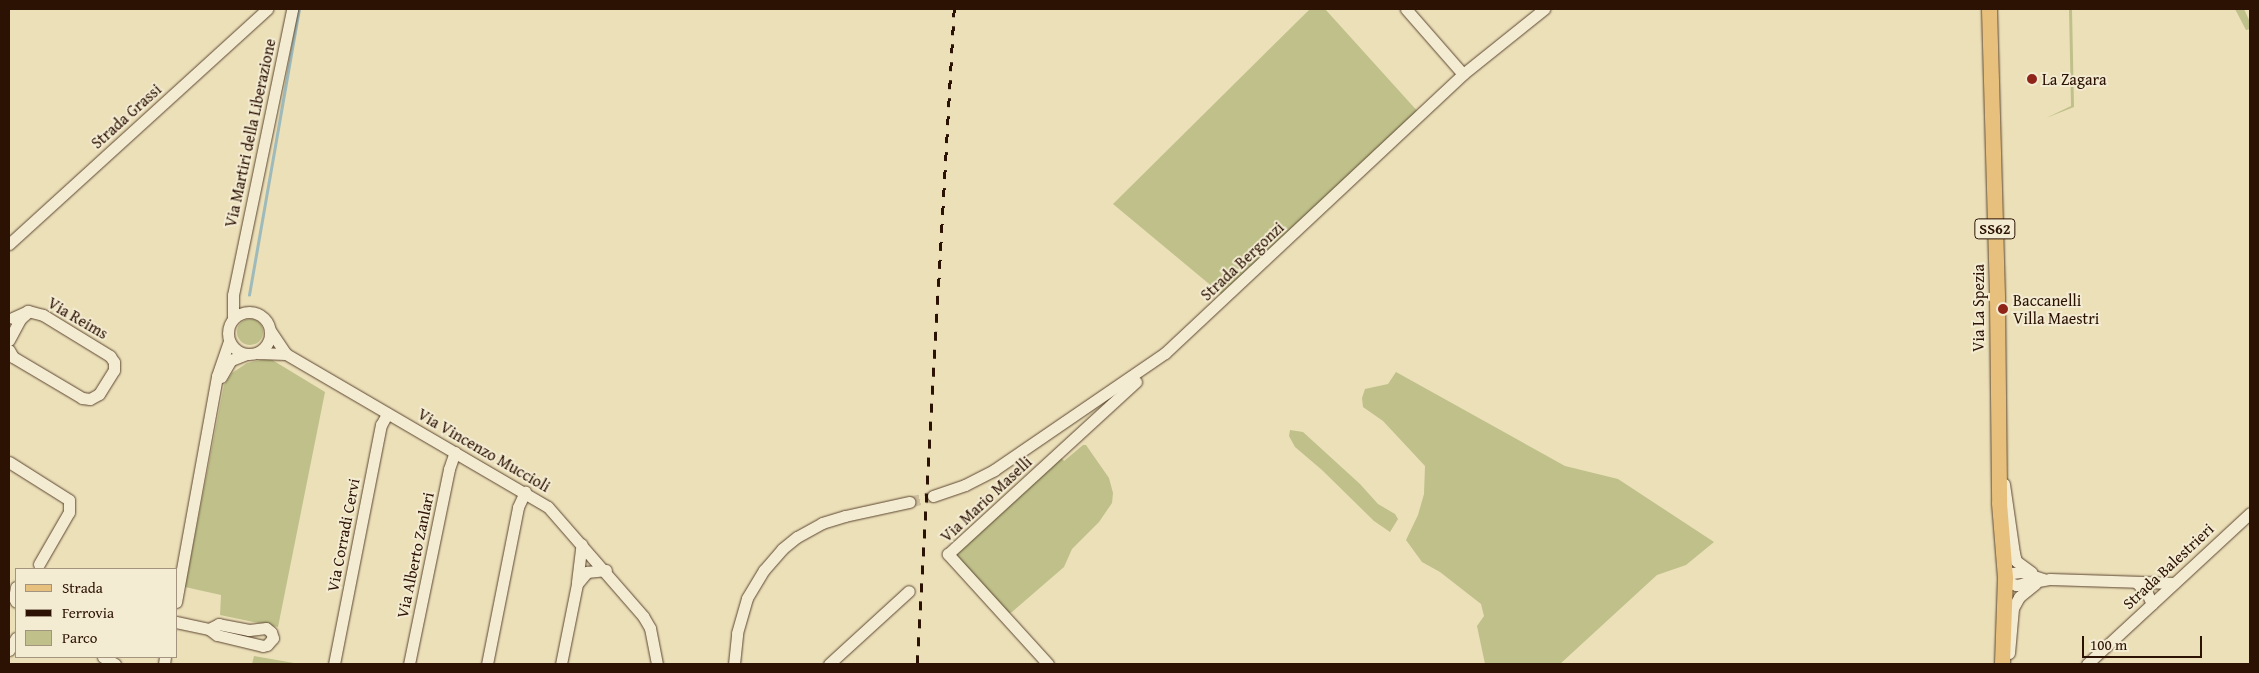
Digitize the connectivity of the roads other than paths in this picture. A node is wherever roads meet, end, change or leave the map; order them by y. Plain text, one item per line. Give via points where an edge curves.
1 (264, 9) edge
2 (292, 9) edge
3 (1406, 9) edge
4 (1544, 9) edge
5 (1989, 9) edge
6 (1463, 74) junction
7 (9, 244) edge
8 (240, 264) junction
9 (255, 312) junction
10 (233, 318) junction
11 (11, 323) edge
12 (271, 332) junction
13 (9, 340) edge
14 (229, 341) junction
15 (9, 350) edge
16 (1165, 353) junction
17 (252, 354) junction
18 (286, 354) junction
19 (215, 390) junction
20 (387, 414) junction
21 (1057, 428) junction
22 (1064, 447) junction
23 (1998, 450) junction
24 (455, 452) junction
25 (9, 462) edge
26 (525, 492) junction
27 (933, 496) tunnel mouth
28 (909, 502) tunnel mouth
29 (2250, 513) edge
30 (582, 544) junction
31 (37, 568) edge
32 (606, 570) junction
33 (2005, 577) junction
34 (2043, 579) junction
35 (2137, 583) junction
36 (2174, 583) junction
37 (577, 584) junction
38 (178, 591) edge
39 (909, 591) dead end
40 (2152, 604) junction
41 (178, 622) edge
42 (209, 629) junction
43 (334, 664) edge
44 (409, 664) edge
45 (487, 664) edge
46 (562, 664) edge
47 (657, 664) edge
48 (734, 664) edge
49 (829, 664) edge
50 (1048, 664) edge
51 (2002, 664) edge
52 (2008, 664) edge
53 (2086, 664) edge

1 - 7 street, Strada Grassi
2 - 8 street, Via Martiri della Liberazione
3 - 6 street
4 - 6 street, Strada Bergonzi
5 - 23 main road, Via La Spezia / SS62
6 - 16 street, Strada Bergonzi
8 - 9 street, Via Martiri della Liberazione via 239,297
8 - 10 street, Via Martiri della Liberazione via 233,295
9 - 10 street via 243,312
9 - 12 street, Via Martiri della Liberazione via 266,320
10 - 14 street, Via Martiri della Liberazione via 228,329
11 - 13 street, Via Reims
11 - 15 street, Via Reims via 28,312 43,315 110,356 114,370 99,394 90,399 82,398 13,356
12 - 17 street, Via Martiri della Liberazione via 267,345
12 - 18 street
14 - 17 street via 236,350
14 - 19 street, Via Martiri della Liberazione via 220,362
16 - 21 street, Strada Bergonzi
16 - 22 street, Via Mario Maselli
17 - 18 street
17 - 19 street, Via Martiri della Liberazione via 236,357 227,365
18 - 20 street, Via Vincenzo Muccioli
19 - 38 street, Via Martiri della Liberazione
20 - 24 street, Via Vincenzo Muccioli
20 - 43 street, Via Corradi Cervi via 381,425
21 - 22 street via 1064,438
21 - 27 street, Strada Bergonzi via 980,478
22 - 50 street, Via Mario Maselli via 948,554
23 - 33 main road, Via La Spezia / SS62
23 - 34 street via 2016,561
24 - 26 street, Via Vincenzo Muccioli
24 - 44 street, Via Alberto Zanlari
25 - 31 street via 69,500 69,512
26 - 30 street, Via Vincenzo Muccioli via 548,507
26 - 45 street via 518,507
28 - 48 street via 822,523 782,549 747,598 737,633
29 - 36 street, Strada Balestrieri
30 - 32 street, Via Vincenzo Muccioli
30 - 37 street
32 - 37 street via 588,572
32 - 47 street, Via Vincenzo Muccioli via 650,628
33 - 34 street via 2022,572
33 - 51 main road, SS62
34 - 35 street
34 - 52 street via 2019,596 2013,608
35 - 36 street
35 - 40 street
36 - 40 street, Strada Balestrieri
37 - 46 street
39 - 49 street
40 - 53 street, Strada Balestrieri
41 - 42 street
42 - 42 street via 263,646 273,638 266,628 249,630 219,624

